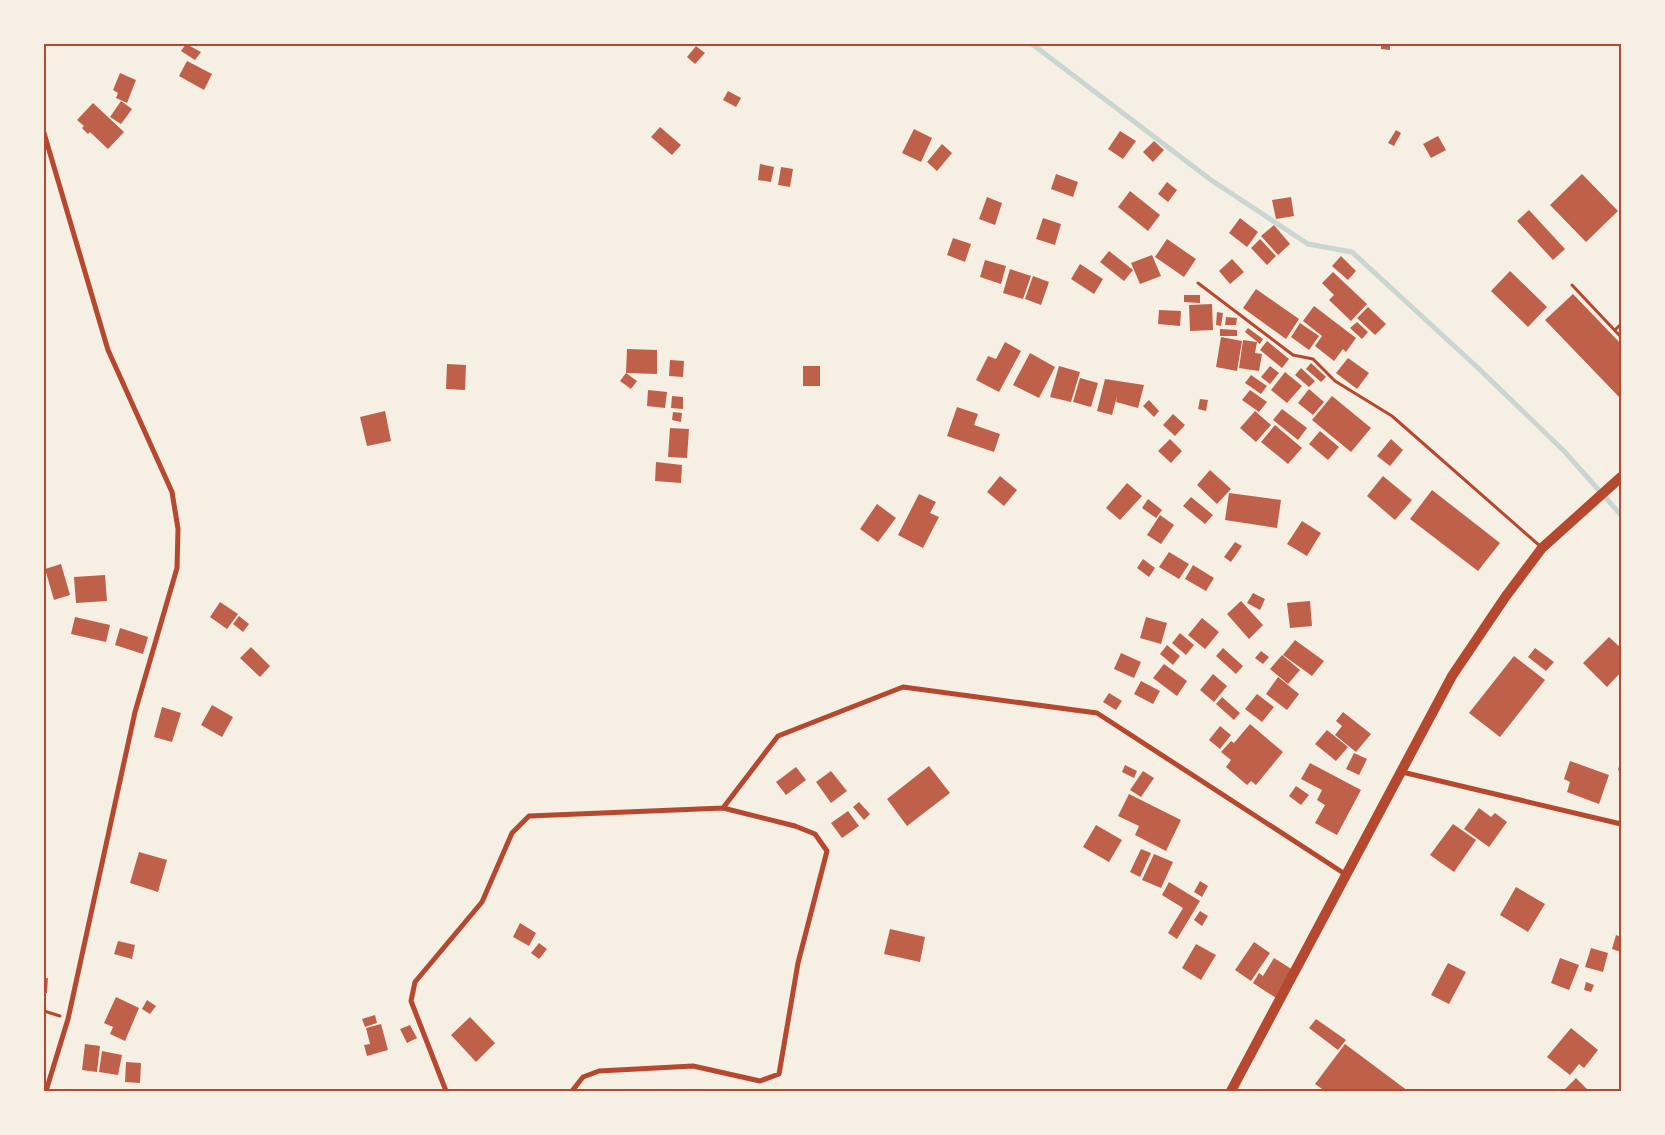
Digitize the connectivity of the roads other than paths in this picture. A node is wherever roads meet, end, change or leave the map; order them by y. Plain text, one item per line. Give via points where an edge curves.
1 (44, 133) edge
2 (1198, 283) dead end
3 (1572, 285) dead end
4 (1621, 324) edge
5 (1615, 330) junction
6 (1621, 337) edge
7 (1618, 480) edge
8 (1542, 548) junction
9 (1402, 772) junction
10 (723, 808) junction
11 (1621, 824) edge
12 (1345, 874) junction
13 (46, 1091) edge
14 (446, 1091) edge
15 (572, 1091) edge
16 (1231, 1091) edge

1 - 13 street via 108,350 172,492 178,529 177,568 135,712 68,1019
2 - 8 lane via 1293,354 1313,359 1335,381 1392,416
3 - 5 lane
4 - 5 lane
5 - 6 lane
7 - 8 main road
8 - 9 main road via 1452,676
9 - 11 street
9 - 12 main road
10 - 12 street via 778,736 903,687 1097,713
10 - 14 street via 529,816 512,833 482,902 415,982 411,1002
10 - 15 street via 815,834 827,851 798,963 778,1074 760,1081 693,1066 599,1071 583,1077
12 - 16 main road

